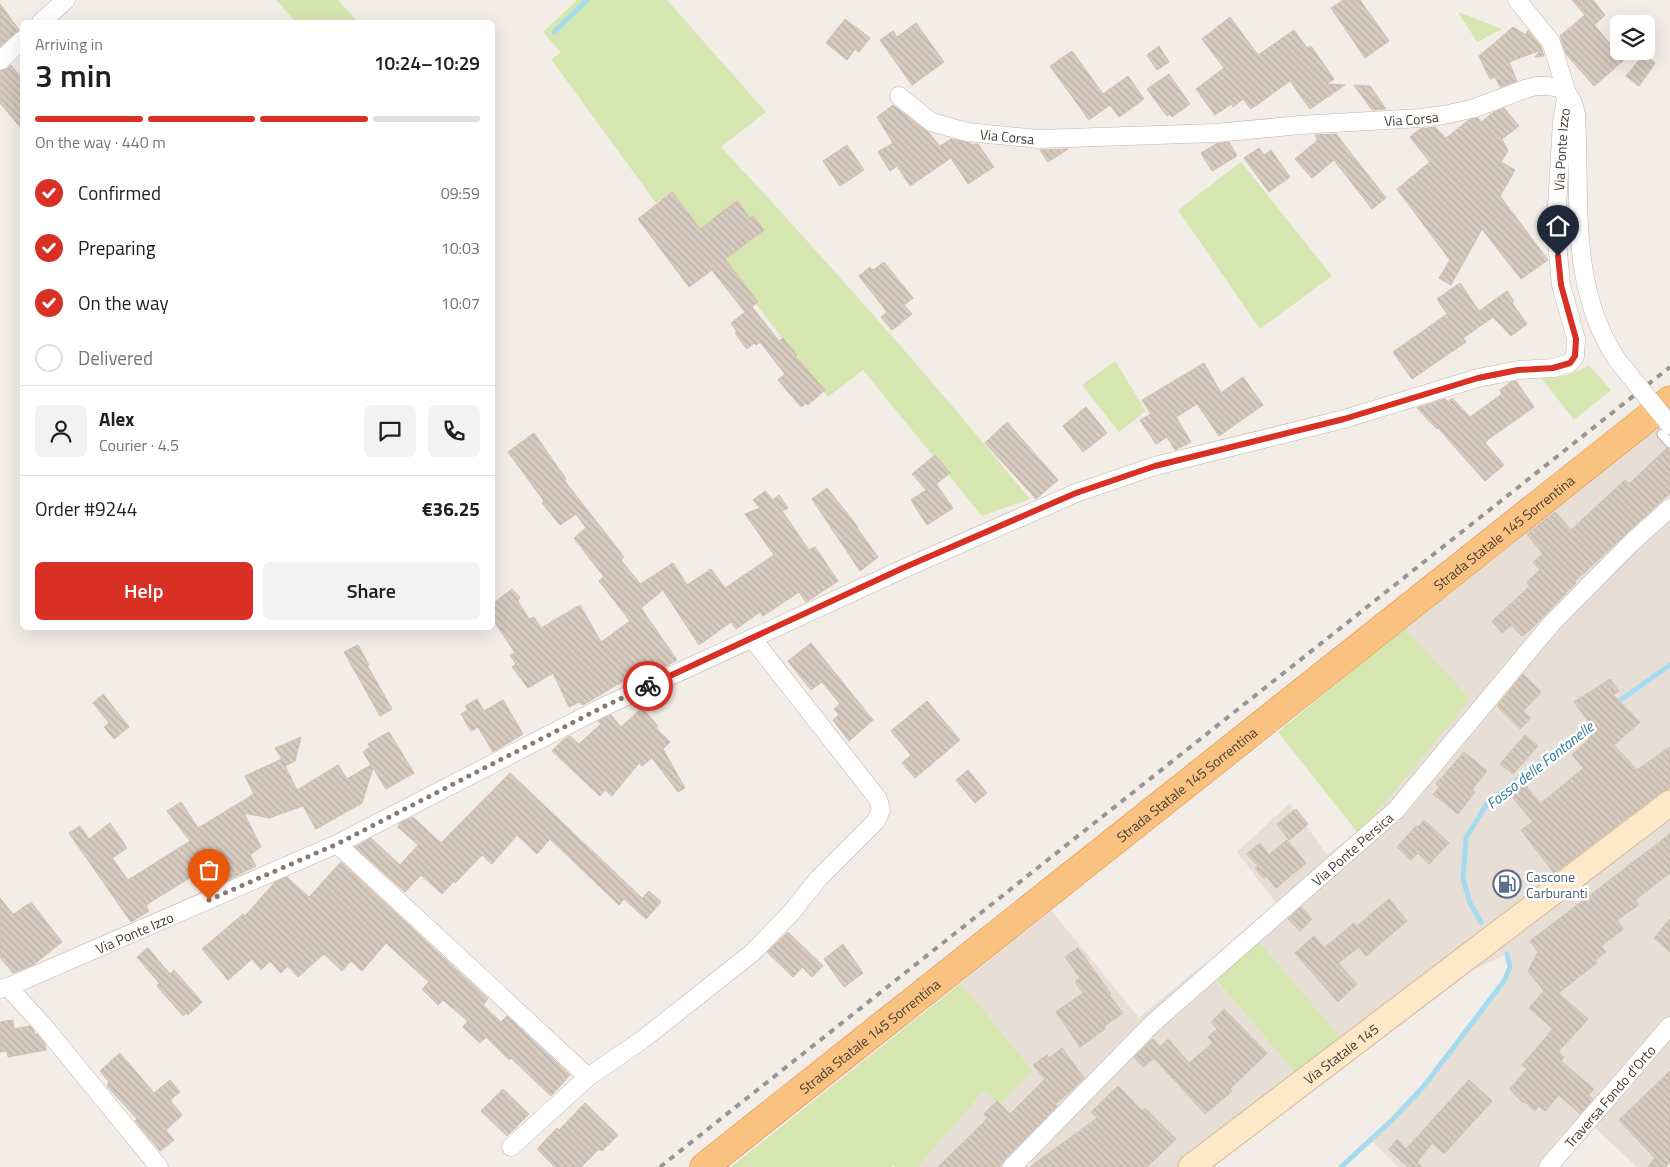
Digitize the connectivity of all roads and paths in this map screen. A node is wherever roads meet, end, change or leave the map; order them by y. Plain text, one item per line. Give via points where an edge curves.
1 (66, 0) edge
2 (1517, 0) edge
3 (43, 20) edge
4 (20, 42) edge
5 (0, 61) edge
6 (1567, 93) junction
7 (899, 96) dead end
8 (1670, 400) edge
9 (1666, 430) edge
10 (1670, 443) edge
11 (1670, 508) edge
12 (752, 638) junction
13 (1670, 803) edge
14 (337, 844) junction
15 (4, 988) edge
16 (1670, 1026) edge
17 (588, 1077) junction
18 (511, 1147) dead end
19 (159, 1167) edge
20 (704, 1167) edge
21 (1012, 1167) edge
22 (1191, 1167) edge
23 (1548, 1167) edge

1 - 3 street
2 - 6 street via 1550,42
4 - 5 street
6 - 7 street, Via Corsa via 1559,88 1536,86 1475,108 1385,121 1216,133 1039,139 966,132 931,122
6 - 9 street, bridge via 1576,114 1577,198 1589,299 1604,338
6 - 12 street, Via Ponte Izzo via 1557,224 1561,285 1576,339 1575,356 1570,363 1478,378 1353,417 1155,466 1076,493 1002,524
8 - 20 highway, Strada Statale 145 Sorrentina
9 - 10 lane
11 - 21 street, Via Ponte Persica via 1552,623 1396,810 1152,1024
12 - 14 street, Via Ponte Izzo via 603,707
12 - 17 street via 878,799 881,810 876,821 819,878 752,953 642,1040
13 - 22 main road, Via Statale 145
14 - 15 street, Via Ponte Izzo
14 - 17 street
15 - 19 street via 42,1024
16 - 23 street, Traversa Fondo d'Orto
17 - 18 street

